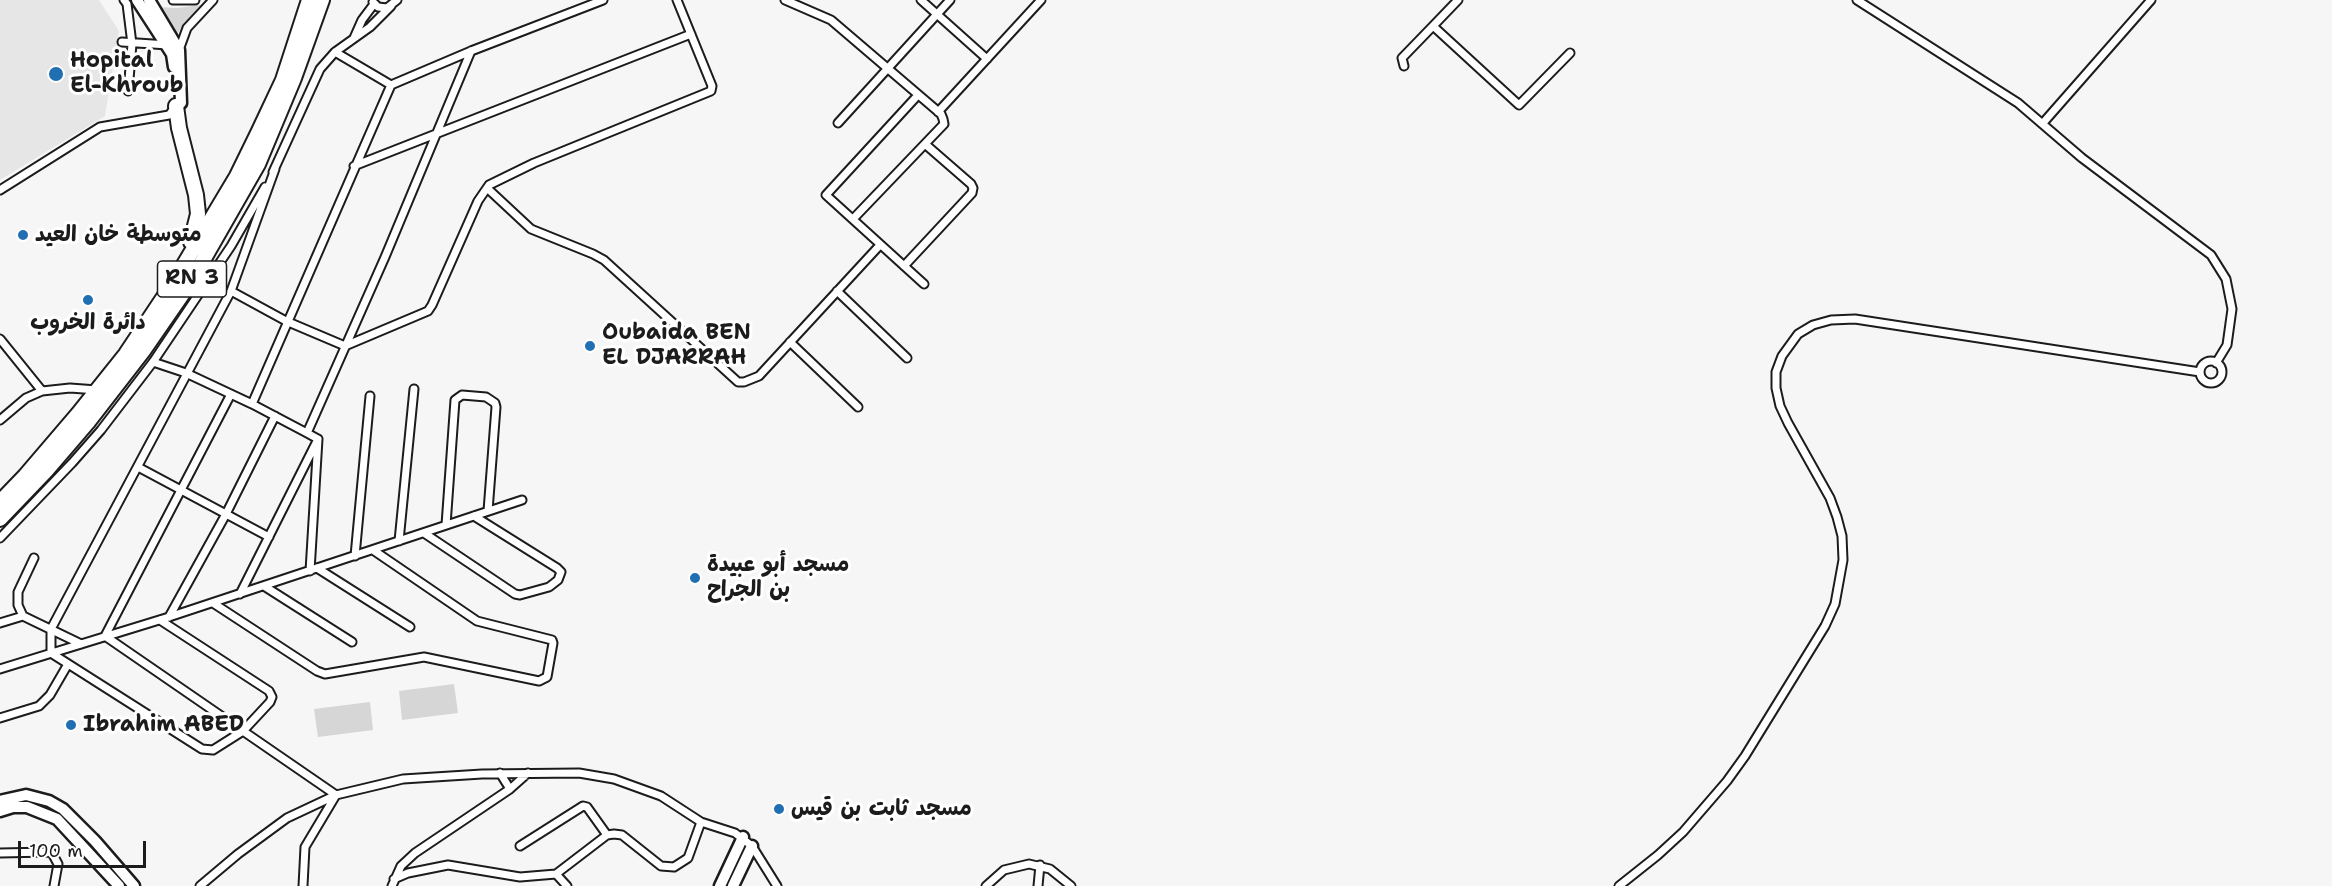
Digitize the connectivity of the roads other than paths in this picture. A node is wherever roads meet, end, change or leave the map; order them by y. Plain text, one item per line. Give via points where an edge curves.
1 (124, 0) edge
2 (137, 0) edge
3 (149, 0) edge
4 (173, 0) edge
5 (195, 0) edge
6 (213, 0) edge
7 (309, 0) edge
8 (322, 0) edge
9 (603, 0) edge
10 (677, 0) edge
11 (785, 0) edge
12 (921, 0) edge
13 (950, 0) edge
14 (1041, 0) edge
15 (1458, 0) edge
16 (1857, 0) edge
17 (2151, 0) edge
18 (373, 2) edge
19 (394, 3) edge
20 (937, 15) junction
21 (1433, 26) junction
22 (691, 34) junction
23 (354, 38) junction
24 (123, 42) dead end
25 (132, 44) junction
26 (174, 46) junction
27 (471, 51) junction
28 (335, 52) junction
29 (1570, 54) dead end
30 (987, 59) junction
31 (1404, 66) dead end
32 (888, 68) junction
33 (391, 85) junction
34 (128, 91) dead end
35 (918, 95) junction
36 (172, 111) junction
37 (938, 111) junction
38 (838, 123) dead end
39 (2043, 123) junction
40 (434, 136) junction
41 (925, 144) junction
42 (354, 166) junction
43 (275, 169) junction
44 (487, 188) junction
45 (0, 190) edge
46 (852, 219) junction
47 (880, 244) junction
48 (904, 266) junction
49 (181, 270) junction
50 (924, 285) dead end
51 (231, 291) junction
52 (837, 291) junction
53 (286, 321) junction
54 (0, 339) edge
55 (790, 342) junction
56 (345, 346) junction
57 (907, 358) dead end
58 (153, 362) junction
59 (2216, 363) junction
60 (2200, 372) junction
61 (186, 373) junction
62 (414, 389) dead end
63 (97, 390) junction
64 (42, 391) junction
65 (231, 394) junction
66 (370, 396) dead end
67 (252, 404) junction
68 (858, 407) dead end
69 (274, 416) junction
70 (0, 419) edge
71 (307, 433) junction
72 (318, 439) junction
73 (138, 467) junction
74 (181, 491) junction
75 (522, 500) dead end
76 (0, 502) edge
77 (488, 511) junction
78 (226, 514) junction
79 (474, 516) junction
80 (0, 519) edge
81 (446, 525) junction
82 (424, 532) junction
83 (269, 537) junction
84 (0, 538) edge
85 (399, 541) junction
86 (373, 550) junction
87 (356, 556) junction
88 (34, 558) dead end
89 (314, 570) junction
90 (264, 586) junction
91 (240, 594) junction
92 (213, 603) junction
93 (23, 616) junction
94 (169, 617) junction
95 (160, 620) junction
96 (0, 623) edge
97 (410, 627) dead end
98 (51, 629) junction
99 (105, 636) junction
100 (352, 642) dead end
101 (81, 644) junction
102 (51, 653) junction
103 (68, 664) junction
104 (0, 669) edge
105 (0, 718) edge
106 (243, 731) junction
107 (500, 773) junction
108 (528, 773) junction
109 (510, 789) junction
110 (336, 795) junction
111 (0, 801) edge
112 (0, 811) edge
113 (701, 822) junction
114 (607, 835) junction
115 (743, 837) junction
116 (520, 846) dead end
117 (752, 846) junction
118 (0, 853) edge
119 (1040, 865) junction
120 (556, 874) junction
121 (393, 883) edge
122 (203, 885) edge
123 (54, 886) edge
124 (119, 886) edge
125 (134, 886) edge
126 (303, 886) edge
127 (567, 886) edge
128 (720, 886) edge
129 (733, 886) edge
130 (777, 886) edge
131 (986, 886) edge
132 (1038, 886) edge
133 (1071, 886) edge
134 (1619, 886) edge

1 - 25 street
2 - 26 main road
3 - 26 main road
4 - 5 street
6 - 26 street
7 - 49 highway, RN 3 via 283,80 259,131
8 - 80 highway, RN 3 via 258,164 190,283 88,422
9 - 27 street
10 - 22 street
11 - 32 street via 831,20
12 - 20 street
13 - 20 street
14 - 30 street
15 - 21 street
16 - 39 street
17 - 39 street
18 - 19 street via 382,8
18 - 23 street
19 - 23 street
20 - 30 street
20 - 32 street
21 - 29 street via 1519,105
21 - 31 street via 1402,58
22 - 40 street
22 - 44 street via 712,86 707,95 534,163
23 - 28 street
24 - 25 street
25 - 26 street
25 - 34 street
26 - 36 main road
27 - 33 street
27 - 40 street
28 - 33 street
28 - 43 street via 320,69
30 - 37 street
32 - 35 street
32 - 38 street
33 - 42 street
35 - 37 street
35 - 46 street via 826,195
36 - 45 street via 100,127
36 - 49 highway via 198,214
37 - 41 street via 944,124
39 - 59 street via 2082,158 2211,255 2226,279 2232,309 2227,345
40 - 42 street
40 - 56 street
41 - 46 street
41 - 48 street via 971,184 972,194
42 - 53 street
43 - 51 street
43 - 58 street via 231,246
44 - 55 street via 531,229 604,260 738,382 759,376
44 - 56 street via 428,311
46 - 47 street
47 - 48 street
47 - 52 street
48 - 50 street
49 - 63 highway, RN 3 via 126,354
51 - 53 street
51 - 61 street
52 - 55 street
52 - 57 street
53 - 56 street
53 - 67 street
54 - 64 street
55 - 68 street
56 - 71 street
58 - 61 street
58 - 84 street via 72,463
59 - 60 street via 2206,362
59 - 60 street via 2222,371 2217,381 2206,382
60 - 134 street via 1855,319 1831,320 1798,334 1782,356 1776,387 1784,414 1837,516 1843,560 1834,604 1825,626 1727,781 1683,832
61 - 65 street
61 - 73 street
62 - 85 street
63 - 64 street
63 - 76 highway, RN 3
64 - 70 street via 26,398
65 - 67 street
65 - 74 street
66 - 87 street
67 - 69 street
69 - 71 street
69 - 78 street
71 - 72 street
72 - 83 street
72 - 89 street
73 - 74 street
73 - 98 street
74 - 78 street
74 - 99 street
75 - 77 street
77 - 79 street
77 - 81 street via 496,407 486,397 462,395 455,399
78 - 83 street
78 - 94 street
79 - 81 street
79 - 82 street via 557,568 561,572 558,580 549,587 515,594
81 - 82 street
82 - 85 street
83 - 91 street
85 - 86 street
86 - 87 street
86 - 92 street via 477,621 552,640 547,677 539,681 424,657 325,674
87 - 89 street
88 - 93 street via 16,599
89 - 90 street
89 - 97 street
90 - 91 street
90 - 100 street
91 - 92 street
92 - 94 street
93 - 96 street
93 - 98 street
94 - 95 street
95 - 99 street
95 - 106 street via 269,691 270,702
98 - 101 street
98 - 102 street
99 - 101 street
99 - 106 street
101 - 102 street
102 - 103 street
102 - 104 street
103 - 105 street via 39,706
103 - 106 street via 207,751
106 - 110 street
107 - 108 street
107 - 109 street
107 - 110 street via 403,779
108 - 109 street
108 - 113 street via 579,773 614,779 661,796
109 - 121 street via 415,852 401,866
110 - 122 street via 287,818
110 - 126 street via 304,847
111 - 125 main road via 26,795 63,809
112 - 124 main road via 27,807 57,819
113 - 114 street via 688,858 674,867 661,866 622,835
113 - 115 street
114 - 116 street via 583,806
114 - 120 street
115 - 117 street
115 - 128 main road
117 - 129 main road
117 - 130 street
118 - 123 street via 52,853 58,864
119 - 131 street via 1016,865
119 - 132 street
119 - 133 street
120 - 121 street via 520,877 448,865 408,873
120 - 127 street

